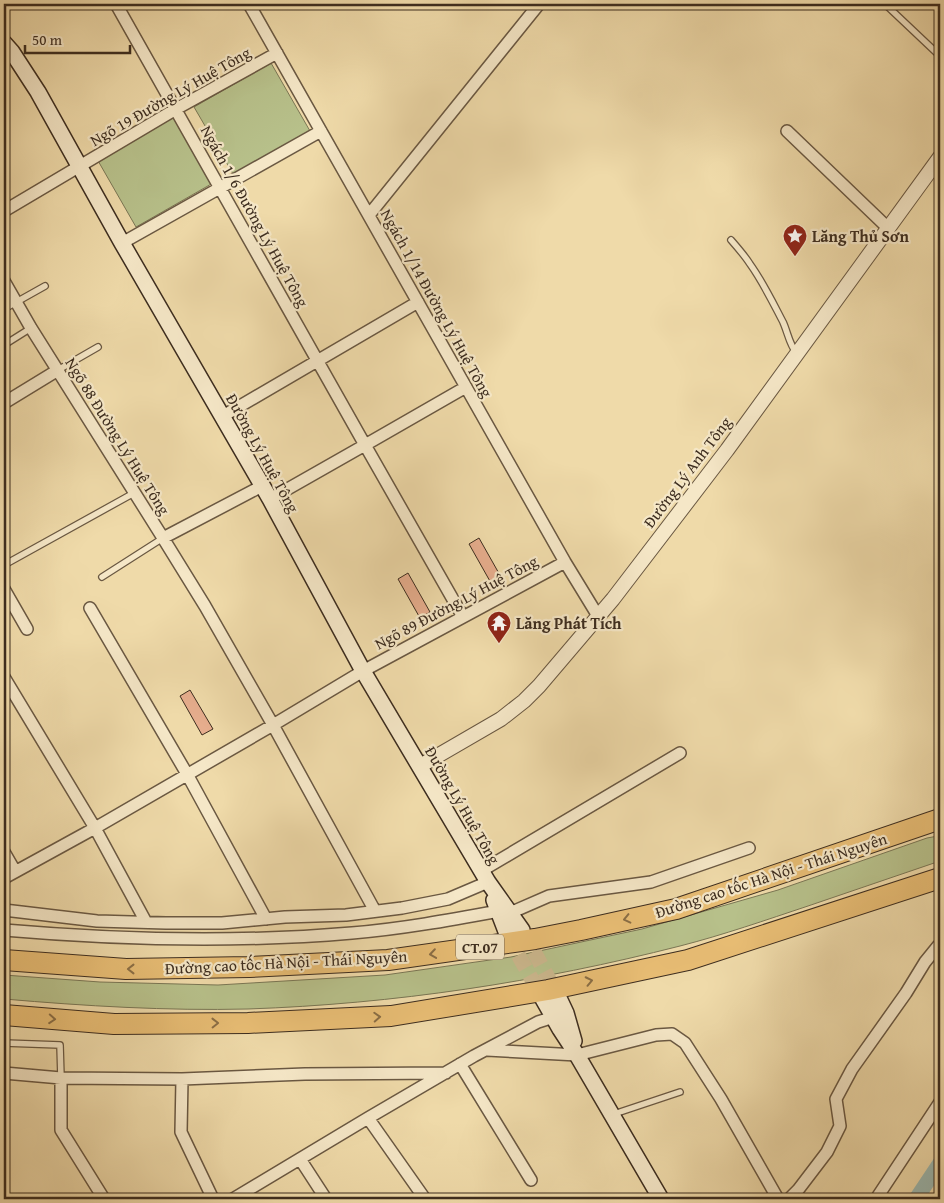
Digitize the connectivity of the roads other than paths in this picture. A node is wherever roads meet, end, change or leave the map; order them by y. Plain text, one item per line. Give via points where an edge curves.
1 (116, 4) edge
2 (249, 4) edge
3 (539, 4) edge
4 (885, 4) edge
5 (4, 43) edge
6 (278, 54) junction
7 (940, 56) edge
8 (176, 109) junction
9 (321, 131) junction
10 (787, 131) dead end
11 (940, 156) edge
12 (79, 166) junction
13 (220, 187) junction
14 (4, 211) edge
15 (369, 215) junction
16 (888, 228) junction
17 (731, 240) dead end
18 (122, 243) junction
19 (4, 281) edge
20 (45, 286) dead end
21 (15, 302) junction
22 (418, 302) junction
23 (4, 309) edge
24 (31, 328) junction
25 (4, 345) edge
26 (98, 346) dead end
27 (797, 354) junction
28 (318, 360) junction
29 (58, 370) junction
30 (466, 387) junction
31 (4, 403) edge
32 (223, 416) junction
33 (365, 444) junction
34 (262, 486) junction
35 (134, 493) junction
36 (270, 499) junction
37 (163, 538) junction
38 (564, 562) junction
39 (4, 565) edge
40 (102, 577) dead end
41 (4, 589) edge
42 (90, 608) dead end
43 (598, 616) junction
44 (463, 617) junction
45 (27, 629) dead end
46 (363, 671) junction
47 (4, 677) edge
48 (273, 725) junction
49 (680, 753) dead end
50 (420, 766) junction
51 (187, 774) junction
52 (940, 819) edge
53 (95, 828) junction
54 (749, 848) dead end
55 (4, 852) edge
56 (15, 871) junction
57 (485, 876) junction
58 (4, 878) edge
59 (940, 878) edge
60 (4, 910) edge
61 (375, 911) junction
62 (504, 912) junction
63 (266, 918) junction
64 (146, 922) junction
65 (4, 930) edge
66 (522, 930) tunnel mouth
67 (507, 934) tunnel mouth
68 (940, 945) edge
69 (4, 960) edge
70 (550, 998) tunnel mouth
71 (4, 1015) edge
72 (560, 1015) junction
73 (4, 1043) edge
74 (486, 1050) junction
75 (577, 1054) junction
76 (460, 1064) junction
77 (4, 1073) edge
78 (446, 1073) junction
79 (61, 1078) junction
80 (182, 1079) junction
81 (680, 1092) dead end
82 (940, 1102) edge
83 (612, 1115) junction
84 (368, 1118) junction
85 (300, 1159) junction
86 (531, 1180) dead end
87 (657, 1198) edge
88 (104, 1199) edge
89 (213, 1199) edge
90 (233, 1199) edge
91 (326, 1199) edge
92 (425, 1199) edge
93 (778, 1199) edge
94 (789, 1199) edge
95 (876, 1199) edge

1 - 8 street, Ngách 1/6 Đường Lý Huệ Tông
2 - 6 street, Ngách 1/14 Đường Lý Huệ Tông
3 - 15 street
4 - 7 lane
5 - 12 main road, Đường Lý Huệ Tông via 38,92
6 - 8 street, Ngõ 19 Đường Lý Huệ Tông
6 - 9 street, Ngách 1/14 Đường Lý Huệ Tông
8 - 12 street, Ngõ 19 Đường Lý Huệ Tông
8 - 13 street, Ngách 1/6 Đường Lý Huệ Tông
9 - 13 street
9 - 15 street, Ngách 1/14 Đường Lý Huệ Tông
10 - 16 street
11 - 16 street, Đường Lý Anh Tông
12 - 14 street, Ngõ 19 Đường Lý Huệ Tông
12 - 18 main road, Đường Lý Huệ Tông
13 - 18 street
13 - 28 street, Ngách 1/6 Đường Lý Huệ Tông
15 - 22 street, Ngách 1/14 Đường Lý Huệ Tông
16 - 27 street, Đường Lý Anh Tông
17 - 27 lane via 764,287
18 - 32 main road, Đường Lý Huệ Tông
19 - 21 street, Ngõ 88 Đường Lý Huệ Tông
20 - 21 lane
21 - 23 lane
21 - 24 street, Ngõ 88 Đường Lý Huệ Tông
22 - 28 street
22 - 30 street, Ngách 1/14 Đường Lý Huệ Tông
24 - 25 lane
24 - 29 street, Ngõ 88 Đường Lý Huệ Tông
26 - 29 lane
27 - 43 street, Đường Lý Anh Tông
28 - 32 street
28 - 33 street, Ngách 1/6 Đường Lý Huệ Tông
29 - 31 street
29 - 35 street, Ngõ 88 Đường Lý Huệ Tông
30 - 33 street
30 - 38 street, Ngách 1/14 Đường Lý Huệ Tông
32 - 34 main road, Đường Lý Huệ Tông
33 - 36 street
33 - 44 street, Ngách 1/6 Đường Lý Huệ Tông
34 - 36 main road, Đường Lý Huệ Tông
34 - 37 street, Ngõ 88 Đường Lý Huệ Tông
35 - 37 street, Ngõ 88 Đường Lý Huệ Tông
35 - 39 lane
36 - 46 main road, Đường Lý Huệ Tông
37 - 40 lane
37 - 48 street via 206,606
38 - 43 street, Ngách 1/14 Đường Lý Huệ Tông
38 - 44 street, Ngõ 89 Đường Lý Huệ Tông
41 - 45 street
42 - 51 street
43 - 50 street, Đường Lý Anh Tông via 519,705
44 - 46 street, Ngõ 89 Đường Lý Huệ Tông
46 - 48 street, Ngõ 89 Đường Lý Huệ Tông
46 - 50 main road, Đường Lý Huệ Tông
47 - 53 street
48 - 51 street, Ngõ 89 Đường Lý Huệ Tông
48 - 61 street
49 - 57 street
50 - 57 main road, Đường Lý Huệ Tông
51 - 53 street, Ngõ 89 Đường Lý Huệ Tông
51 - 63 street
52 -> 69 highway, Đường cao tốc Hà Nội - Thái Nguyên / CT.07 via 676,909 525,940 388,960 259,966 126,969
53 - 56 street, Ngõ 89 Đường Lý Huệ Tông
53 - 64 street
54 - 62 street via 651,882 549,896
55 - 56 street
56 - 58 street, Ngõ 89 Đường Lý Huệ Tông
57 - 61 street via 448,899
57 - 62 main road, Đường Lý Huệ Tông
71 -> 59 highway via 114,1024 248,1023 391,1016 548,990 688,960
60 - 64 street via 97,921
61 - 63 street
62 - 65 street via 353,933 225,940 69,936
62 - 66 main road, Đường Lý Huệ Tông
62 - 67 main road, Đường Lý Huệ Tông
63 - 64 street via 222,923
68 - 94 street via 852,1069 836,1099 840,1126 827,1152
70 - 72 main road
72 - 74 street via 538,1022
72 - 75 main road
73 - 79 lane via 60,1045
74 - 75 street
74 - 76 street
75 - 83 main road
75 - 93 street via 664,1034 672,1034 685,1043
76 - 78 street
76 - 86 street
77 - 79 street
78 - 80 street
78 - 84 street
79 - 80 street
79 - 88 street via 61,1130
80 - 89 street via 181,1132
81 - 83 lane
82 - 95 street
83 - 87 main road
84 - 85 street
84 - 92 street
85 - 90 street
85 - 91 street

